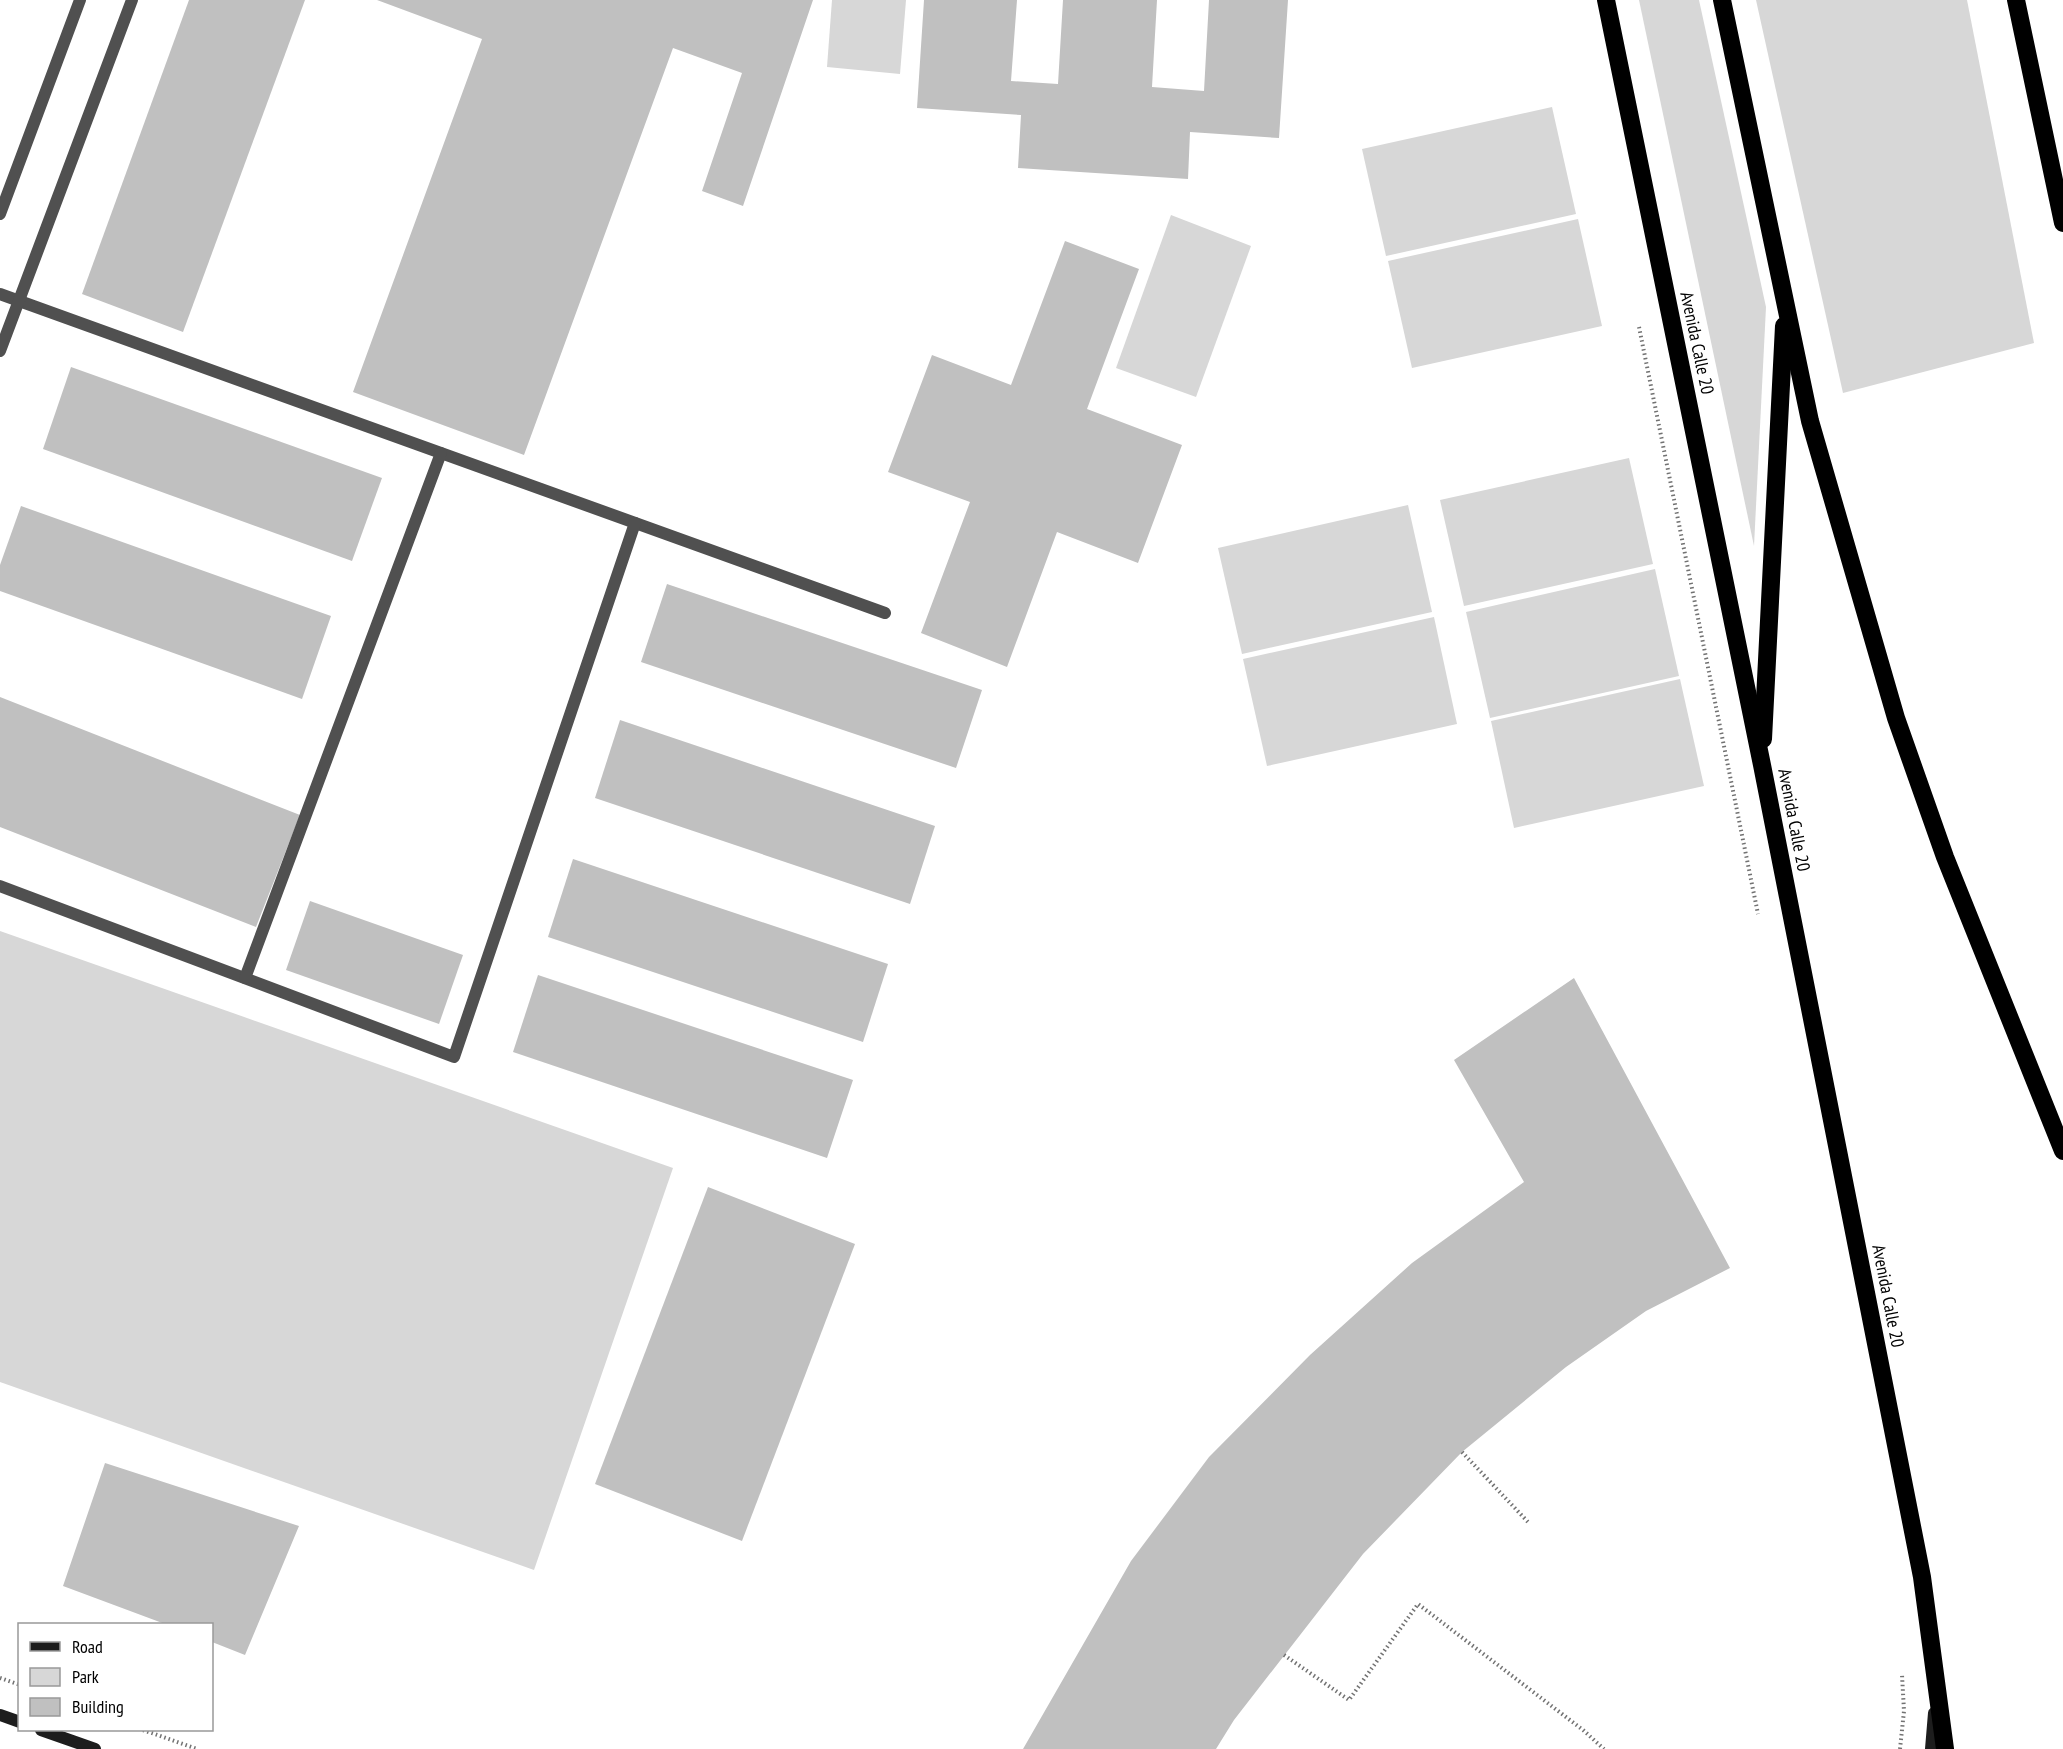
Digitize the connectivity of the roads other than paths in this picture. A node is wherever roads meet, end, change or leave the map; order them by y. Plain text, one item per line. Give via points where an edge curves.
1 (80, 0) edge
2 (132, 0) edge
3 (1605, 0) edge
4 (1722, 0) edge
5 (2016, 0) edge
6 (0, 214) edge
7 (2063, 223) edge
8 (0, 294) edge
9 (1786, 298) junction
10 (19, 301) junction
11 (0, 351) edge
12 (441, 453) junction
13 (634, 523) junction
14 (885, 614) dead end
15 (1762, 765) junction
16 (0, 886) edge
17 (245, 978) junction
18 (2063, 1151) edge
19 (1933, 1649) junction
20 (0, 1715) edge
21 (18, 1721) edge
22 (44, 1731) edge
23 (95, 1749) edge
24 (1931, 1749) edge
25 (1945, 1749) edge

1 - 6 lane
2 - 10 lane
3 - 15 highway, Avenida Calle 20
4 - 9 highway
5 - 7 highway
8 - 10 lane
9 - 15 highway
9 - 18 highway via 1810,421 1896,718 1945,857
10 - 11 lane
10 - 12 lane
12 - 13 lane
12 - 17 lane
13 - 14 lane
13 - 17 lane via 454,1057
15 - 19 highway, Avenida Calle 20 via 1920,1565
16 - 17 lane
19 - 24 main road, Avenida Calle 20 via 1935,1718
19 - 25 highway, Avenida Calle 20
20 - 21 main road
22 - 23 main road

